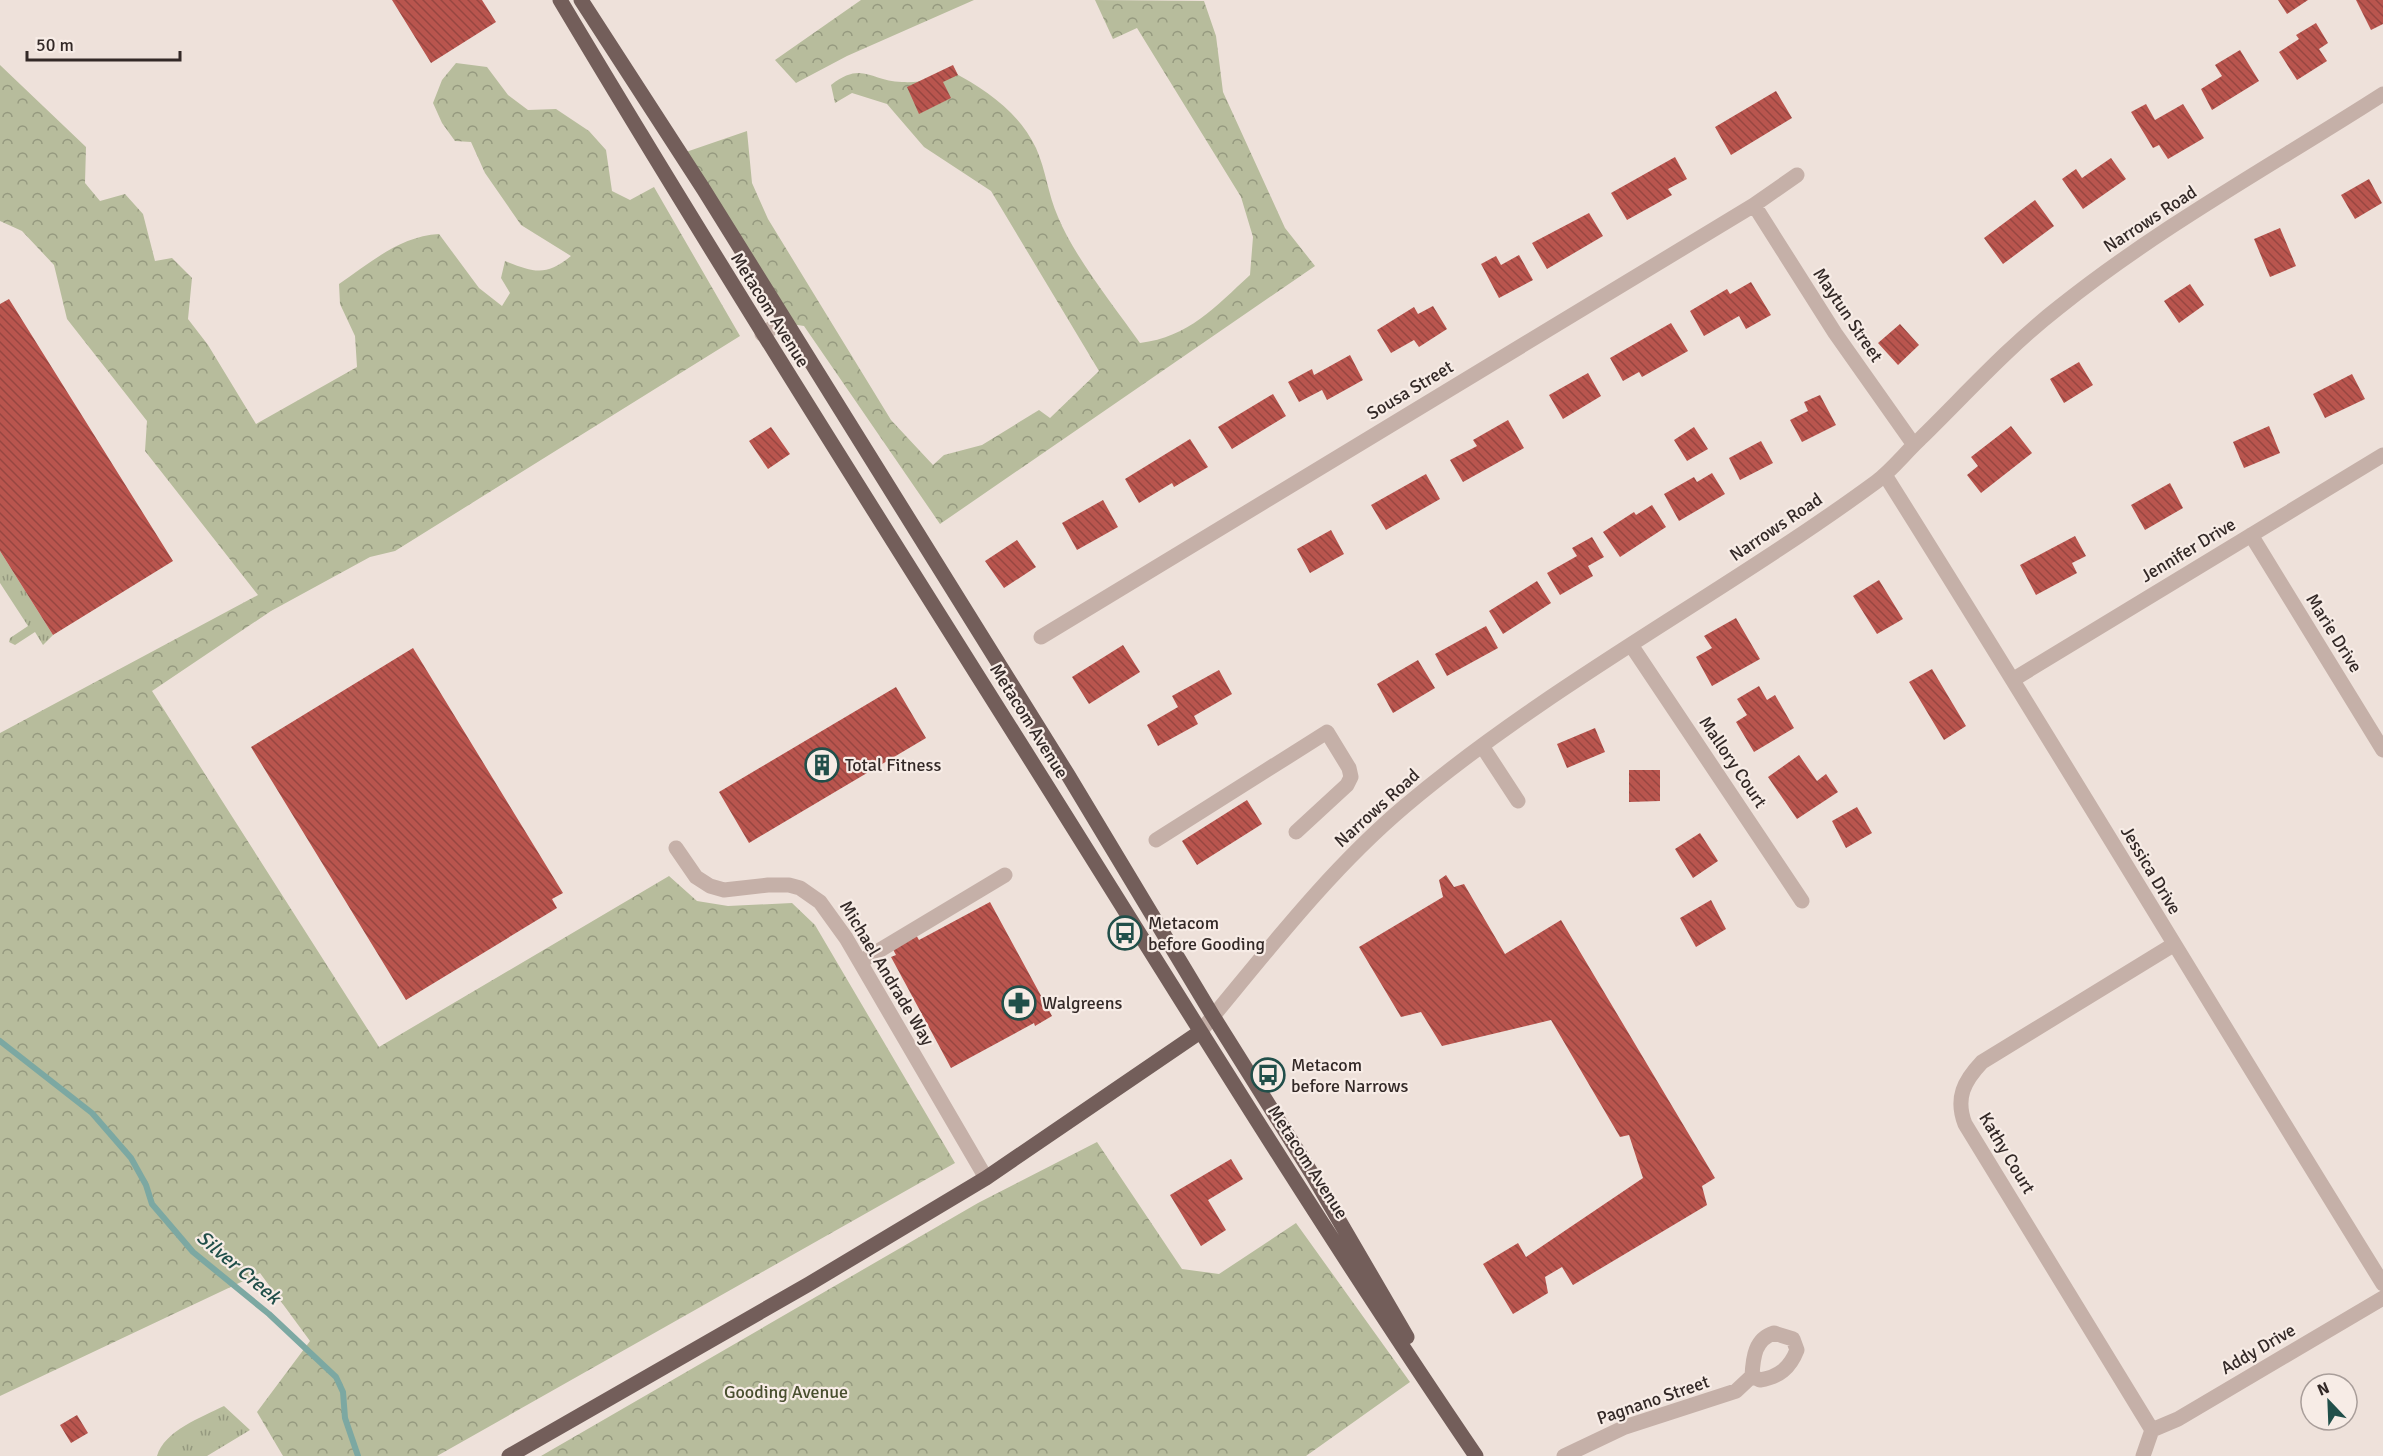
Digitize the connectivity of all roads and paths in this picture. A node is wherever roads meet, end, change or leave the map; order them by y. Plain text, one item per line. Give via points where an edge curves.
1 (560, 0) edge
2 (581, 0) edge
3 (2383, 94) edge
4 (1797, 175) dead end
5 (1754, 205) junction
6 (784, 321) junction
7 (762, 334) junction
8 (1914, 445) junction
9 (2383, 455) edge
10 (1885, 475) junction
11 (2251, 535) junction
12 (1041, 637) dead end
13 (1631, 645) junction
14 (2014, 679) junction
15 (1482, 746) junction
16 (2383, 750) edge
17 (1518, 801) dead end
18 (1296, 832) dead end
19 (1156, 840) dead end
20 (676, 848) dead end
21 (1005, 875) dead end
22 (1802, 901) dead end
23 (2173, 945) junction
24 (860, 962) junction
25 (1213, 1016) junction
26 (1200, 1032) junction
27 (1289, 1136) junction
28 (1274, 1146) junction
29 (986, 1178) junction
30 (2383, 1284) edge
31 (2383, 1298) edge
32 (1391, 1320) junction
33 (1752, 1376) dead end
34 (2152, 1430) junction
35 (509, 1456) edge
36 (1477, 1456) edge
37 (1564, 1456) edge
38 (2143, 1456) edge

1 - 7 main road, Metacom Avenue
2 - 6 main road, Metacom Avenue
3 - 8 street, Narrows Road via 2100,276 2028,334
4 - 5 street, Sousa Street
5 - 8 street, Maytun Street via 1835,333
5 - 12 street, Sousa Street
6 - 7 street
6 - 25 main road, Metacom Avenue via 1068,775
7 - 26 main road, Metacom Avenue
8 - 10 street, Narrows Road
9 - 11 street, Jennifer Drive
10 - 13 street, Narrows Road
10 - 14 street, Jessica Drive
11 - 14 street, Jennifer Drive
11 - 16 street, Marie Drive
13 - 15 street, Narrows Road
13 - 22 street, Mallory Court
14 - 23 street, Jessica Drive
15 - 17 street
15 - 25 street, Narrows Road via 1367,839 1288,924
18 - 19 street via 1352,777 1327,732
20 - 24 street, Michael Andrade Way via 696,877 710,886 724,890 768,885 801,888 827,910
21 - 24 street
23 - 30 street, Jessica Drive
23 - 34 street, Kathy Court via 1982,1062 1961,1089 1965,1124
24 - 29 street, Michael Andrade Way
25 - 26 street
25 - 27 main road, Metacom Avenue
26 - 28 main road, Metacom Avenue
26 - 29 main road
27 - 28 street
27 - 32 main road, Metacom Avenue
28 - 32 main road, Metacom Avenue
29 - 35 main road
31 - 34 street, Addy Drive via 2178,1419
32 - 36 main road, Metacom Avenue
33 - 37 street, Pagnano Street via 1736,1392 1625,1427
34 - 38 street

